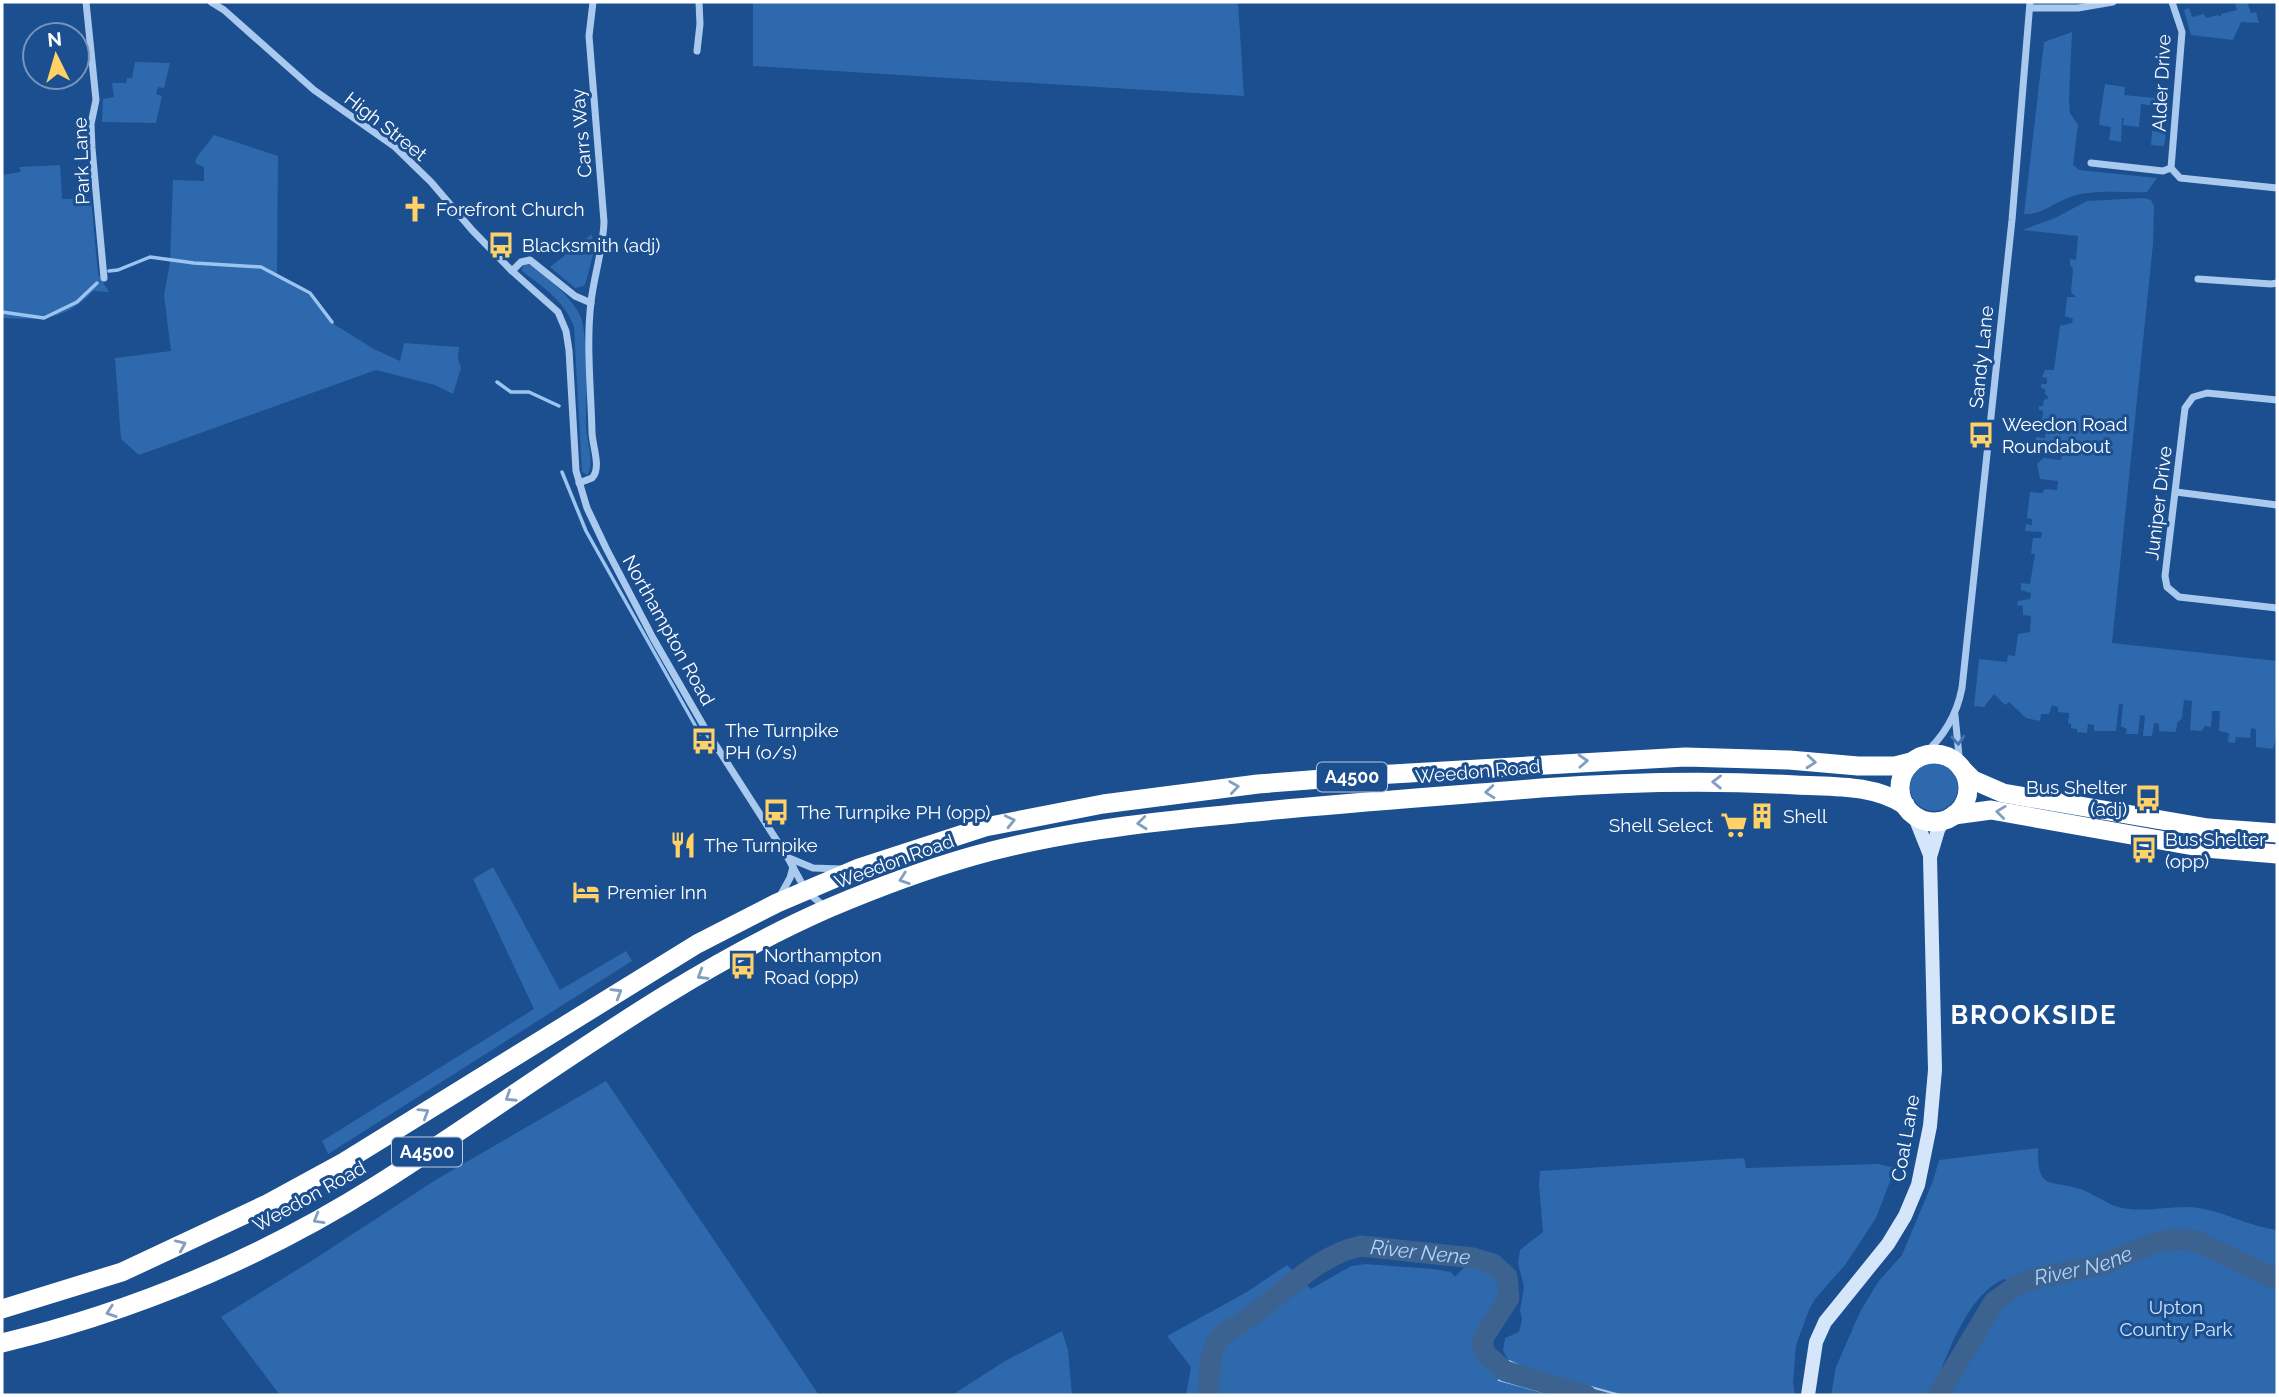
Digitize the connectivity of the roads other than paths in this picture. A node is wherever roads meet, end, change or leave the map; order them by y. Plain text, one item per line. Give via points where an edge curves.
1 (86, 2) edge
2 (211, 2) edge
3 (593, 2) edge
4 (699, 2) edge
5 (2113, 2) edge
6 (2172, 2) edge
7 (2030, 5) edge
8 (697, 51) dead end
9 (2091, 163) dead end
10 (2171, 168) junction
11 (2277, 188) edge
12 (512, 271) junction
13 (104, 278) dead end
14 (2198, 279) dead end
15 (2277, 283) edge
16 (591, 303) junction
17 (2277, 400) edge
18 (579, 483) junction
19 (2176, 492) junction
20 (2277, 505) edge
21 (2277, 608) edge
22 (1955, 715) junction
23 (1917, 759) junction
24 (1961, 767) junction
25 (1909, 810) junction
26 (1949, 817) junction
27 (2277, 833) edge
28 (2277, 854) edge
29 (1930, 857) junction
30 (788, 858) junction
31 (793, 867) junction
32 (859, 868) junction
33 (806, 891) junction
34 (776, 903) junction
35 (827, 909) junction
36 (2, 1310) edge
37 (2, 1343) edge
38 (1808, 1395) edge

1 - 13 street, Park Lane via 96,100 92,148
2 - 12 street, High Street via 314,90 395,147
3 - 16 street, Carrs Way via 589,36 604,222
4 - 8 street
5 - 7 street via 2078,8
6 - 10 street, Alder Drive via 2182,32
7 - 22 street, Sandy Lane via 1980,527
9 - 10 street via 2162,171
10 - 11 street via 2180,178
12 - 16 street via 530,260
12 - 18 street, High Street via 558,312 566,331
14 - 15 street
16 - 18 street, Carrs Way via 592,437 597,470 592,478
17 - 19 street, Juniper Drive via 2207,393 2193,397 2185,408
18 - 30 street, Northampton Road via 606,548 653,638
19 - 20 street
19 - 21 street, Juniper Drive via 2167,587 2179,597
22 - 23 street via 1932,748
22 -> 24 street
23 - 24 highway via 1938,754
23 - 25 highway via 1900,782 1901,797
32 -> 23 highway, Weedon Road / A4500 via 1020,819 1258,784 1685,757 1858,766 1895,766
24 - 26 highway via 1968,791 1964,803
24 - 27 highway via 1973,780 2003,793 2208,828
25 - 26 highway via 1928,821
25 - 29 street, Coal Lane
25 -> 35 highway, Weedon Road / A4500 via 1884,793 1867,789 1707,782 1601,784 1311,806 1129,824 1055,837 957,861
28 -> 26 highway via 2205,848 1992,810
26 - 29 street, Coal Lane via 1938,830
29 - 38 street, Coal Lane via 1935,1070 1918,1185 1888,1244 1825,1322 1816,1342
30 - 31 street, Northampton Road
30 - 32 street via 822,870
31 - 33 street, Northampton Road
31 - 34 street
32 - 33 highway, Weedon Road / A4500
33 - 34 highway, Weedon Road / A4500
33 - 35 street, Northampton Road
36 -> 34 highway, Weedon Road / A4500 via 122,1272 267,1204 344,1163 697,944
35 -> 37 highway, Weedon Road / A4500 via 721,963 304,1227 165,1293

